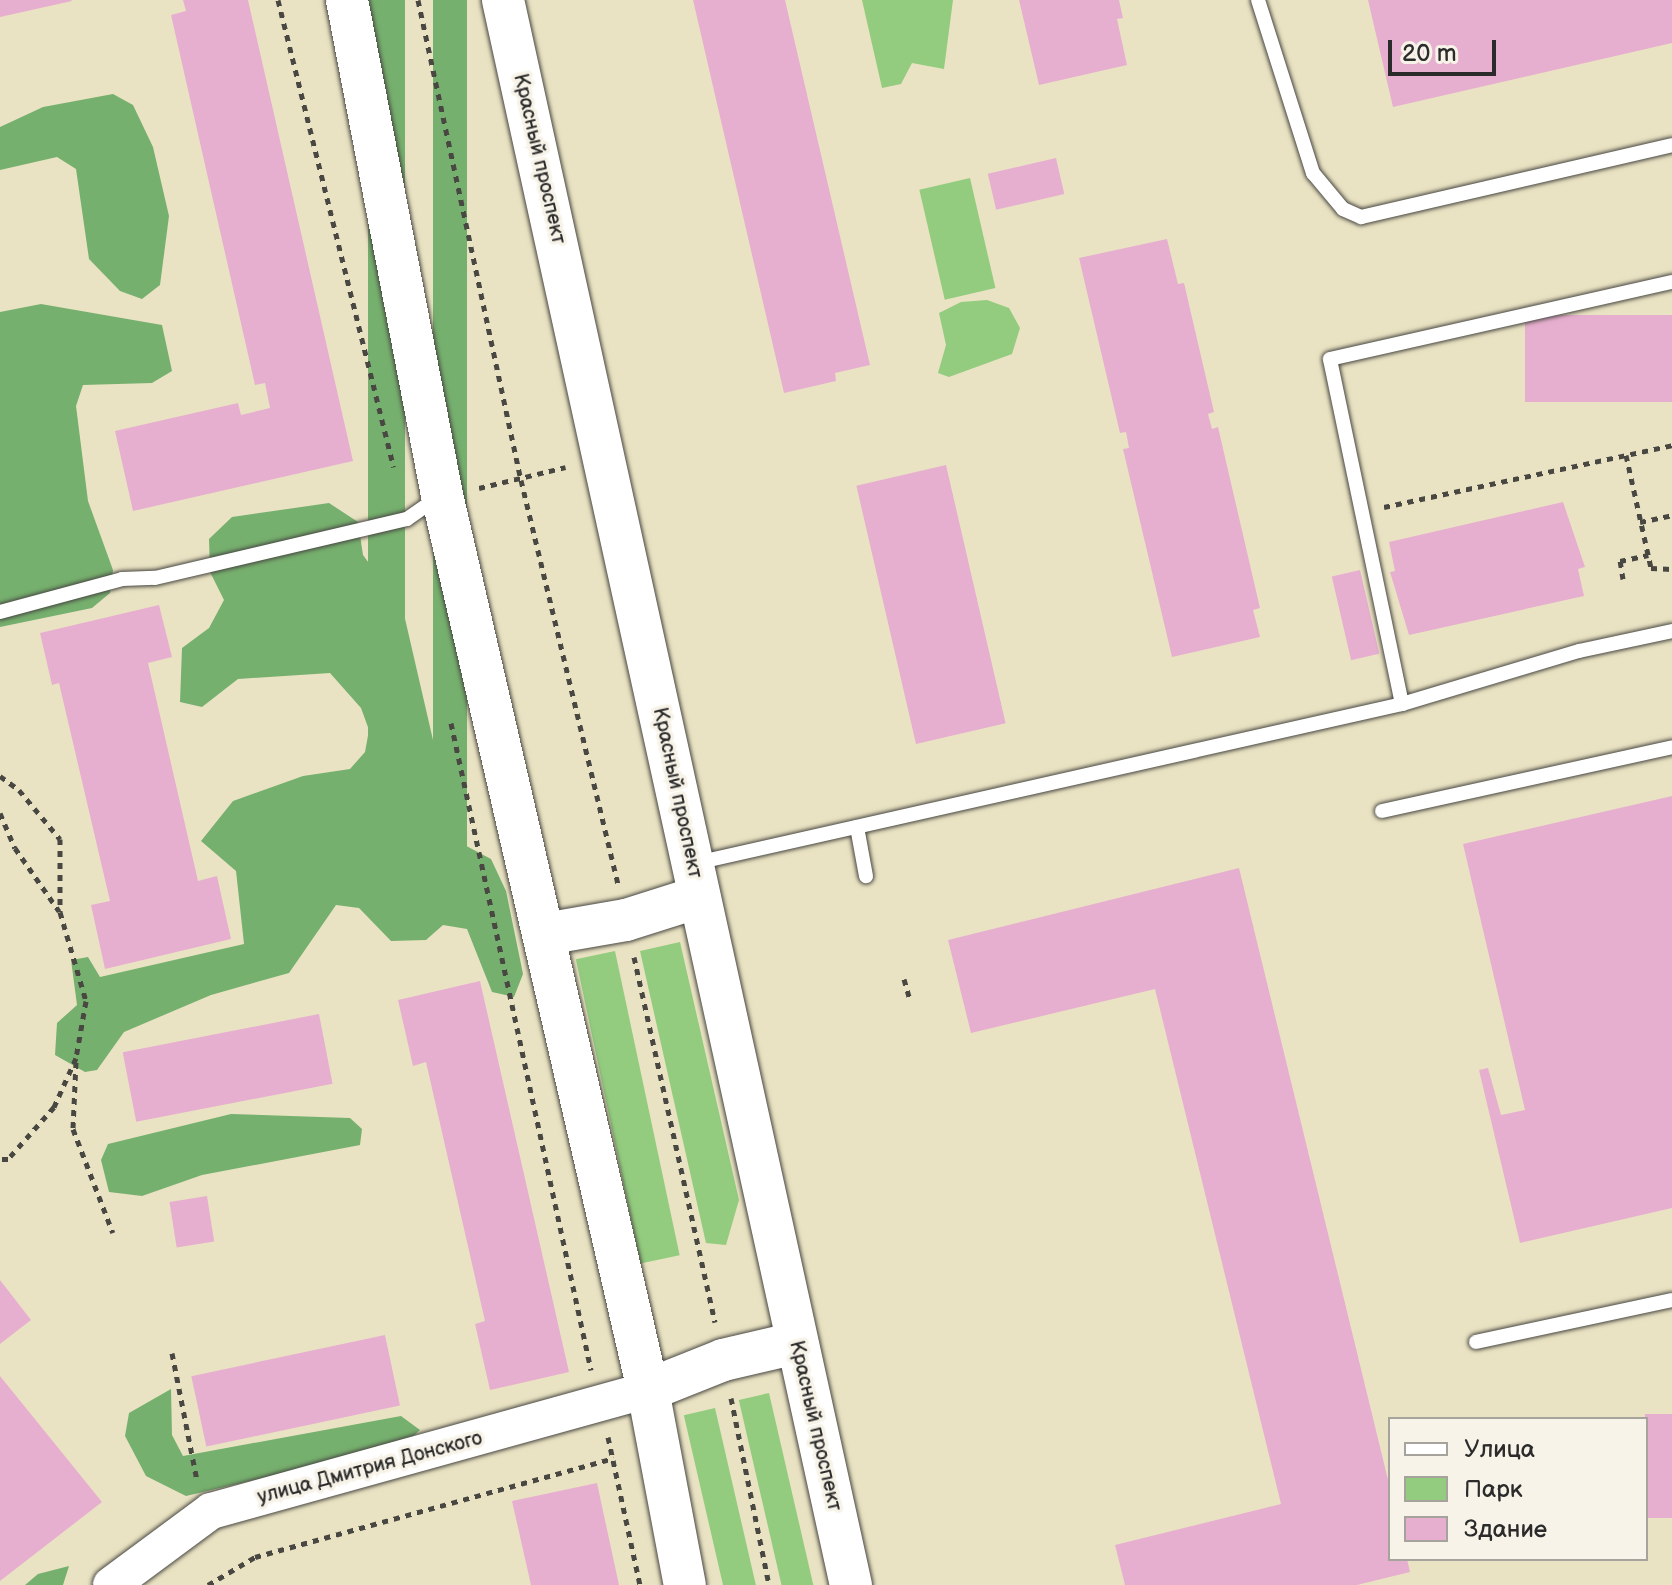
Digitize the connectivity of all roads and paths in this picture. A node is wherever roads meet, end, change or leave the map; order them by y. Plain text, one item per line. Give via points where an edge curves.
1 (278, 0) edge
2 (347, 0) edge
3 (418, 0) edge
4 (503, 0) edge
5 (1258, 0) edge
6 (1672, 145) edge
7 (1672, 282) edge
8 (1672, 445) edge
9 (606, 455) junction
10 (1626, 455) junction
11 (521, 480) junction
12 (442, 495) junction
13 (1361, 512) junction
14 (1672, 515) edge
15 (407, 519) junction
16 (1640, 522) junction
17 (1648, 555) junction
18 (1672, 569) edge
19 (1623, 579) dead end
20 (0, 612) edge
21 (1672, 631) edge
22 (1402, 704) junction
23 (450, 721) dead end
24 (1672, 747) edge
25 (0, 776) edge
26 (1382, 811) dead end
27 (0, 813) edge
28 (857, 827) junction
29 (866, 876) dead end
30 (695, 880) junction
31 (60, 912) junction
32 (626, 920) junction
33 (545, 934) junction
34 (904, 979) dead end
35 (909, 997) dead end
36 (76, 1058) junction
37 (0, 1159) edge
38 (113, 1233) dead end
39 (1672, 1300) edge
40 (1476, 1342) dead end
41 (796, 1343) junction
42 (172, 1353) dead end
43 (723, 1360) junction
44 (648, 1390) junction
45 (599, 1405) junction
46 (614, 1458) junction
47 (211, 1511) junction
48 (111, 1585) edge
49 (208, 1585) edge
50 (640, 1585) edge
51 (685, 1585) edge
52 (769, 1585) edge
53 (851, 1585) edge

1 - 15 path
2 - 12 main road
3 - 11 path
4 - 9 main road, Красный проспект
5 - 6 lane via 1313,173 1343,209 1361,217
7 - 13 lane via 1330,359
8 - 10 path
9 - 11 path
9 - 30 main road, Красный проспект
10 - 13 path
10 - 16 path
11 - 12 path
11 - 32 path
12 - 15 lane
12 - 33 main road
13 - 22 lane
14 - 16 path
15 - 20 lane via 155,578 122,579
16 - 17 path
17 - 18 path via 1653,572
17 - 19 path via 1620,561
21 - 22 lane via 1579,651
22 - 28 lane
23 - 45 path
24 - 26 lane
25 - 31 path via 19,790 60,839
27 - 31 path via 15,848
28 - 29 lane
28 - 30 lane
30 - 32 main road
30 - 41 main road, Красный проспект
31 - 36 path via 86,1001
32 - 33 main road
32 - 43 path
33 - 44 main road
34 - 35 path
36 - 37 path via 54,1107 8,1159
36 - 38 path via 73,1129
39 - 40 lane
41 - 43 main road
41 - 53 main road, Красный проспект
42 - 47 path via 198,1487
43 - 44 main road
43 - 52 path
44 - 45 street, улица Дмитрия Донского
44 - 51 main road
45 - 46 path
45 - 47 street, улица Дмитрия Донского
46 - 49 path via 255,1557
46 - 50 path
47 - 48 street, улица Дмитрия Донского

